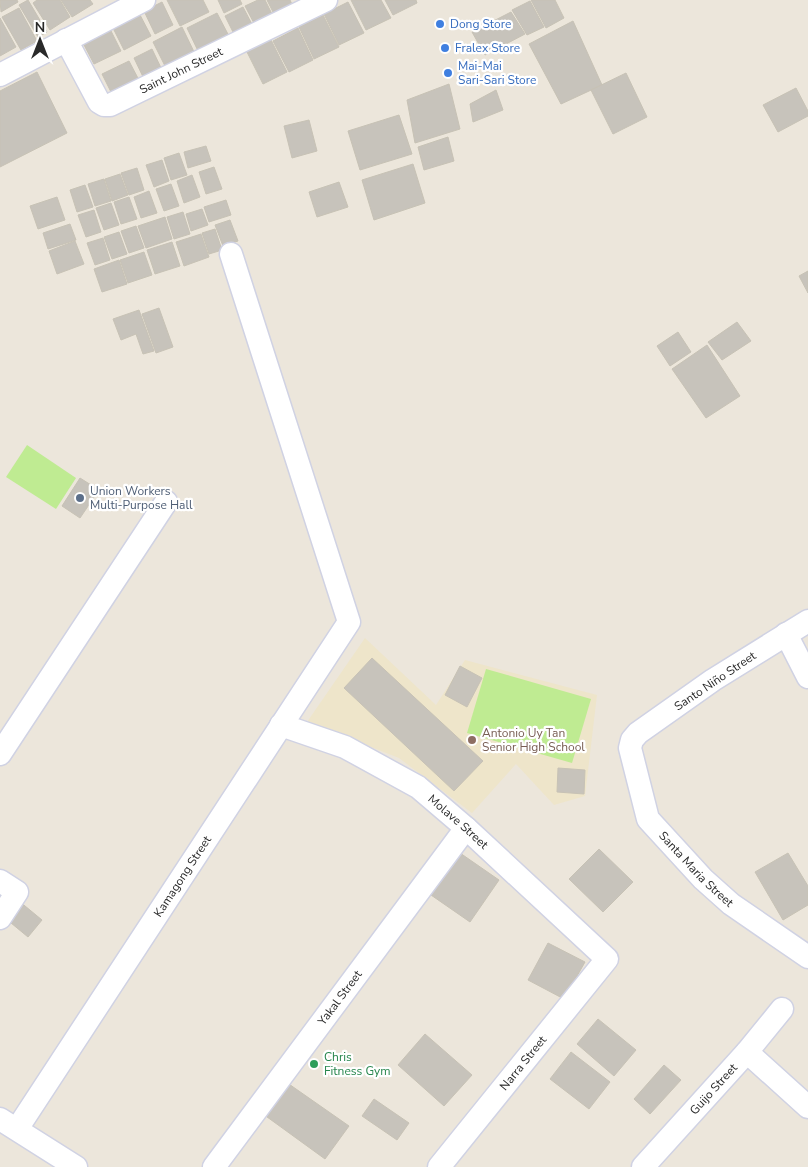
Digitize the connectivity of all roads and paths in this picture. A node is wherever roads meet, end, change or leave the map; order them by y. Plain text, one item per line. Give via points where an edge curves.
1 (144, 0) edge
2 (326, 0) edge
3 (66, 40) junction
4 (0, 74) edge
5 (231, 254) dead end
6 (166, 502) dead end
7 (808, 621) edge
8 (786, 634) junction
9 (808, 677) edge
10 (281, 725) junction
11 (630, 748) joint
12 (0, 754) edge
13 (466, 828) junction
14 (0, 881) edge
15 (0, 918) edge
16 (808, 957) edge
17 (607, 959) joint
18 (782, 1009) dead end
19 (747, 1052) junction
20 (808, 1107) edge
21 (9, 1124) edge
22 (76, 1167) edge
23 (214, 1167) edge
24 (439, 1167) edge
25 (643, 1167) edge

1 - 3 street
2 - 3 street, Saint John Street via 110,105 99,102
3 - 4 street
5 - 10 street, Kamagong Street via 349,622
6 - 12 street
7 - 8 street, Santo Niño Street
8 - 9 street
8 - 11 street, Santo Niño Street via 638,733
10 - 13 street, Molave Street via 345,746 418,787
10 - 21 street, Kamagong Street
11 - 16 street, Santa Maria Street via 648,820 731,904
13 - 17 street, Molave Street
13 - 23 street, Yakal Street
14 - 15 street via 17,892
17 - 24 street, Narra Street
18 - 19 street, Guijo Street
19 - 20 street
19 - 25 street, Guijo Street
21 - 22 street

